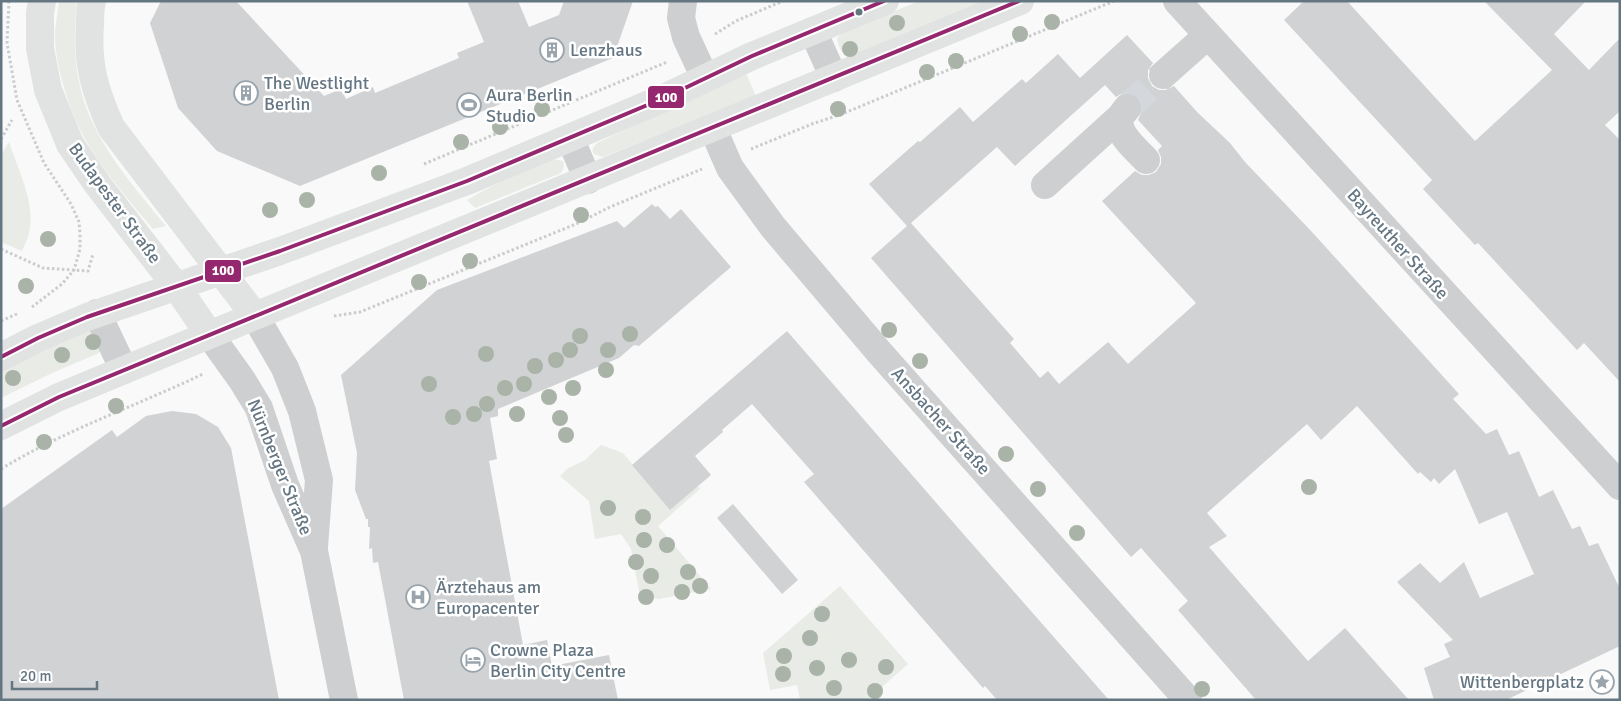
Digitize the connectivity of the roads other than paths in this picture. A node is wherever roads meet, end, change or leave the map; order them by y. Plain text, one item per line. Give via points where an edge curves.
1 (42, 1) edge
2 (92, 1) edge
3 (682, 1) edge
4 (885, 1) edge
5 (1020, 1) edge
6 (1177, 1) edge
7 (813, 31) junction
8 (1208, 35) junction
9 (1163, 74) tunnel mouth
10 (705, 78) junction
11 (834, 78) junction
12 (713, 128) junction
13 (570, 138) junction
14 (1146, 160) dead end
15 (588, 180) junction
16 (1045, 185) dead end
17 (221, 271) junction
18 (176, 286) junction
19 (97, 313) junction
20 (255, 316) junction
21 (209, 334) junction
22 (1, 357) edge
23 (124, 370) junction
24 (1, 426) edge
25 (1620, 486) edge
26 (314, 551) junction
27 (344, 700) edge
28 (1188, 700) edge

1 - 18 main road, Budapester Straße via 40,48 48,90 70,144
2 - 17 main road via 89,57 93,80 111,127
3 - 10 street via 681,18 686,37
4 - 7 main road, Budapester Straße
5 - 11 main road
6 - 8 street, Bayreuther Straße
7 - 10 main road, Budapester Straße
7 - 11 street
8 - 9 street
8 - 25 street, Bayreuther Straße
10 - 13 main road, Budapester Straße
11 - 12 main road
12 - 15 main road
12 - 28 street, Ansbacher Straße via 730,168 772,227
13 - 15 street
13 - 17 main road, Budapester Straße via 413,202
14 - 16 street via 1120,128 1123,113
15 - 20 main road
17 - 18 main road, Budapester Straße
17 - 20 main road
18 - 19 main road, Budapester Straße
18 - 21 main road, Budapester Straße
19 - 22 main road, Budapester Straße
19 - 23 street
20 - 21 main road
20 - 26 street, Nürnberger Straße via 285,368 302,410 319,480
21 - 23 main road
21 - 26 street, Nürnberger Straße via 259,408 285,485
23 - 24 main road
26 - 27 street, Nürnberger Straße

